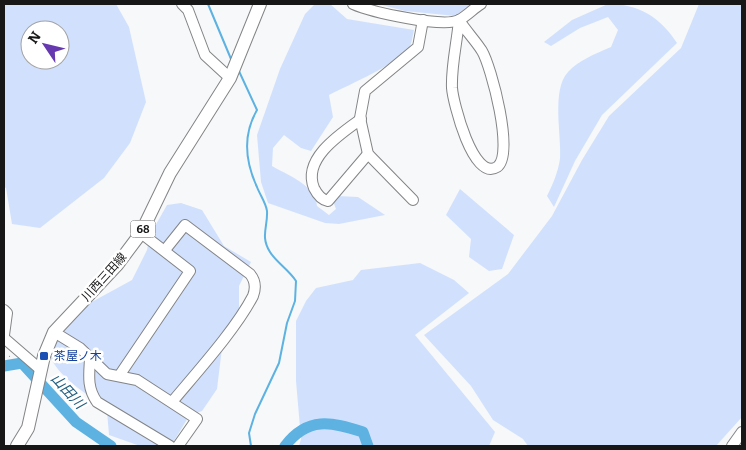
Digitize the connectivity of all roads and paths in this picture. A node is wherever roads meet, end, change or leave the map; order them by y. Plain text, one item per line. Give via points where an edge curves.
1 (182, 4) edge
2 (260, 4) edge
3 (353, 4) edge
4 (481, 4) edge
5 (423, 20) junction
6 (459, 20) junction
7 (233, 70) junction
8 (360, 119) junction
9 (368, 154) junction
10 (413, 200) dead end
11 (141, 233) junction
12 (165, 250) junction
13 (4, 310) edge
14 (54, 332) junction
15 (4, 337) edge
16 (90, 359) junction
17 (119, 376) junction
18 (39, 377) junction
19 (172, 402) junction
20 (742, 432) edge
21 (17, 446) edge
22 (170, 446) edge
23 (178, 446) edge
24 (732, 446) edge

1 - 7 street via 188,10 205,55
2 - 7 main road, 川西三田線 / 68
3 - 5 street
4 - 6 street
5 - 6 street
5 - 8 street via 418,47 365,91
6 - 6 street via 482,51 503,124 504,152 502,160 492,168 476,159 456,113 452,76
7 - 11 main road, 川西三田線 / 68 via 170,173
8 - 9 street
8 - 9 street via 330,144 312,167 310,177 315,191 328,201
9 - 10 street
11 - 12 street
11 - 14 main road, 川西三田線 / 68 via 117,265
12 - 17 street via 190,271
12 - 19 street via 185,225 250,274 255,285 254,294 223,339
13 - 15 street via 7,313
14 - 16 street via 80,348
14 - 18 main road, 川西三田線 / 68
15 - 18 street
16 - 17 street via 108,374
16 - 22 street via 88,383 97,402
17 - 19 street via 136,380
18 - 21 main road, 川西三田線 / 68 via 28,428
19 - 23 street via 197,419
20 - 24 street

